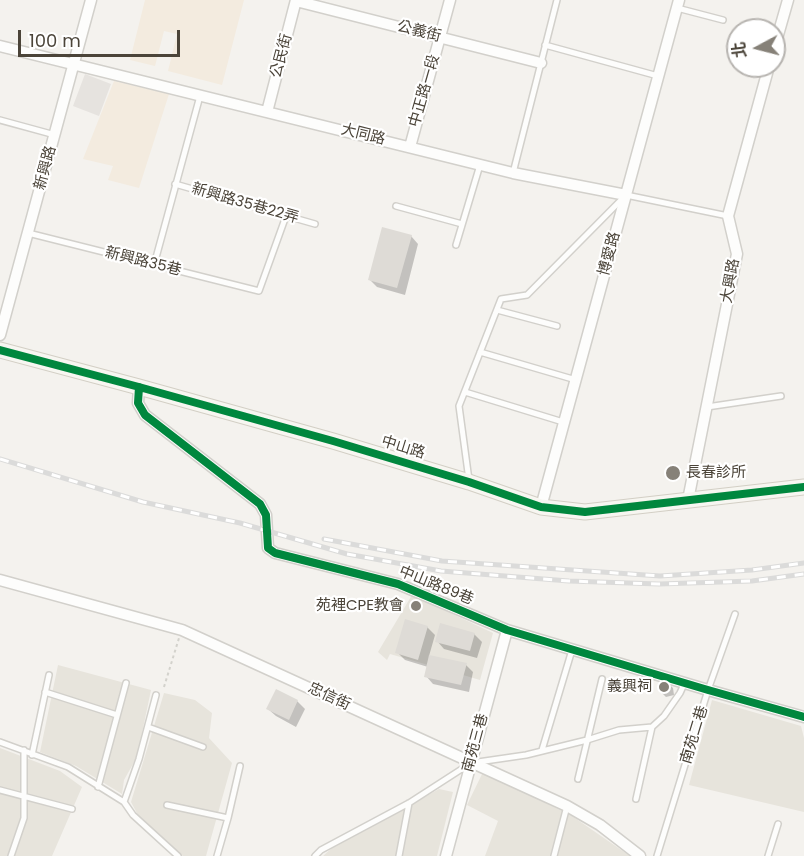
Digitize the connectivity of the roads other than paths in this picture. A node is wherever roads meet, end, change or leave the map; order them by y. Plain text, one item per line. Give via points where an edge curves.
1 (92, 0) edge
2 (296, 0) edge
3 (450, 0) edge
4 (556, 0) edge
5 (788, 0) edge
6 (678, 4) edge
7 (783, 18) edge
8 (723, 20) dead end
9 (440, 37) junction
10 (545, 45) junction
11 (0, 46) edge
12 (542, 63) junction
13 (74, 66) junction
14 (658, 76) junction
15 (766, 78) edge
16 (200, 96) junction
17 (267, 112) junction
18 (0, 120) edge
19 (55, 135) junction
20 (410, 147) junction
21 (480, 165) junction
22 (513, 173) junction
23 (175, 184) junction
24 (626, 195) junction
25 (396, 206) dead end
26 (286, 216) junction
27 (728, 216) junction
28 (315, 224) dead end
29 (462, 224) junction
30 (28, 233) junction
31 (456, 245) dead end
32 (154, 265) junction
33 (497, 310) junction
34 (557, 326) dead end
35 (0, 335) edge
36 (0, 351) edge
37 (480, 352) junction
38 (576, 380) junction
39 (139, 387) junction
40 (465, 392) junction
41 (782, 396) dead end
42 (707, 407) junction
43 (564, 422) junction
44 (469, 482) junction
45 (804, 487) edge
46 (688, 500) junction
47 (541, 507) junction
48 (0, 580) edge
49 (735, 614) dead end
50 (507, 630) junction
51 (572, 650) junction
52 (49, 675) dead end
53 (602, 678) dead end
54 (685, 682) junction
55 (126, 683) dead end
56 (708, 690) junction
57 (45, 692) junction
58 (156, 695) dead end
59 (117, 715) junction
60 (804, 717) edge
61 (148, 727) junction
62 (652, 727) junction
63 (586, 740) junction
64 (0, 741) edge
65 (203, 747) dead end
66 (24, 750) junction
67 (542, 750) junction
68 (32, 755) junction
69 (471, 763) junction
70 (240, 766) dead end
71 (578, 778) dead end
72 (98, 787) junction
73 (0, 790) edge
74 (22, 795) junction
75 (636, 799) dead end
76 (124, 802) junction
77 (409, 803) junction
78 (167, 805) dead end
79 (567, 806) junction
80 (72, 809) dead end
81 (228, 818) junction
82 (778, 824) dead end
83 (11, 856) edge
84 (178, 856) edge
85 (217, 856) edge
86 (315, 856) edge
87 (399, 856) edge
88 (446, 856) edge
89 (554, 856) edge
90 (640, 856) edge
91 (657, 856) edge
92 (768, 856) edge

1 - 13 street, 新興路
2 - 9 street, 公義街
2 - 17 street, 公民街
3 - 9 street, 中正路一段
4 - 10 lane
5 - 7 street
6 - 8 lane
6 - 14 street, 博愛路
9 - 12 street, 公義街
9 - 20 street, 中正路一段
10 - 12 lane
10 - 14 lane
11 - 13 street, 大同路
12 - 22 lane
13 - 16 street, 大同路
13 - 19 street, 新興路
14 - 24 street, 博愛路
15 - 27 street, 大興路
16 - 17 street, 大同路
16 - 23 lane, 新興路35巷22弄
17 - 20 street, 大同路
18 - 19 lane
19 - 30 street, 新興路
20 - 21 street, 大同路
21 - 22 street, 大同路
21 - 29 lane
22 - 24 street, 大同路
23 - 26 lane, 新興路35巷22弄
23 - 32 lane, 新興路35巷22弄
24 - 27 lane, 大同路
24 - 33 lane via 527,295 501,299
24 - 38 street, 博愛路
25 - 29 lane
26 - 28 lane, 新興路35巷22弄
26 - 32 lane, 新興路35巷 via 259,291
27 - 42 street, 大興路 via 737,254
29 - 31 lane
30 - 32 lane, 新興路35巷
30 - 35 street, 新興路
33 - 34 lane
33 - 37 lane
36 - 39 street, 中山路
37 - 38 lane
37 - 40 lane
38 - 43 street, 博愛路
39 - 44 street, 中山路
39 - 50 street, 中山路89巷 via 138,404 145,415 260,504 266,515 268,548 398,584
40 - 43 lane
40 - 44 lane via 459,406
41 - 42 lane
42 - 46 street, 大興路
43 - 47 street, 博愛路
44 - 47 street, 中山路
45 - 46 street, 中山路
46 - 47 street, 中山路 via 585,512
48 - 69 street, 忠信街 via 182,630
49 - 56 lane, 南苑二巷
50 - 51 street, 中山路89巷
50 - 69 street, 南苑三巷
51 - 54 street, 中山路89巷
51 - 67 lane
52 - 57 lane
53 - 63 lane
54 - 56 street, 中山路89巷
54 - 62 lane via 664,716
55 - 59 lane
56 - 60 street, 中山路89巷
56 - 91 lane, 南苑二巷
57 - 59 lane
57 - 68 lane
58 - 61 lane
59 - 72 lane
61 - 65 lane
61 - 76 lane
62 - 63 lane via 619,730
62 - 75 lane
63 - 67 lane
63 - 71 lane
64 - 66 lane
66 - 68 lane
66 - 74 lane
67 - 69 lane
68 - 72 lane via 68,767
69 - 77 lane
69 - 79 street, 忠信街
69 - 88 street, 南苑三巷
70 - 81 lane
72 - 76 lane
73 - 74 lane
74 - 80 lane
74 - 83 lane via 24,818
76 - 84 lane
77 - 86 lane
77 - 87 lane
78 - 81 lane
79 - 89 lane
79 - 90 street, 忠信街
81 - 85 lane
82 - 92 lane

